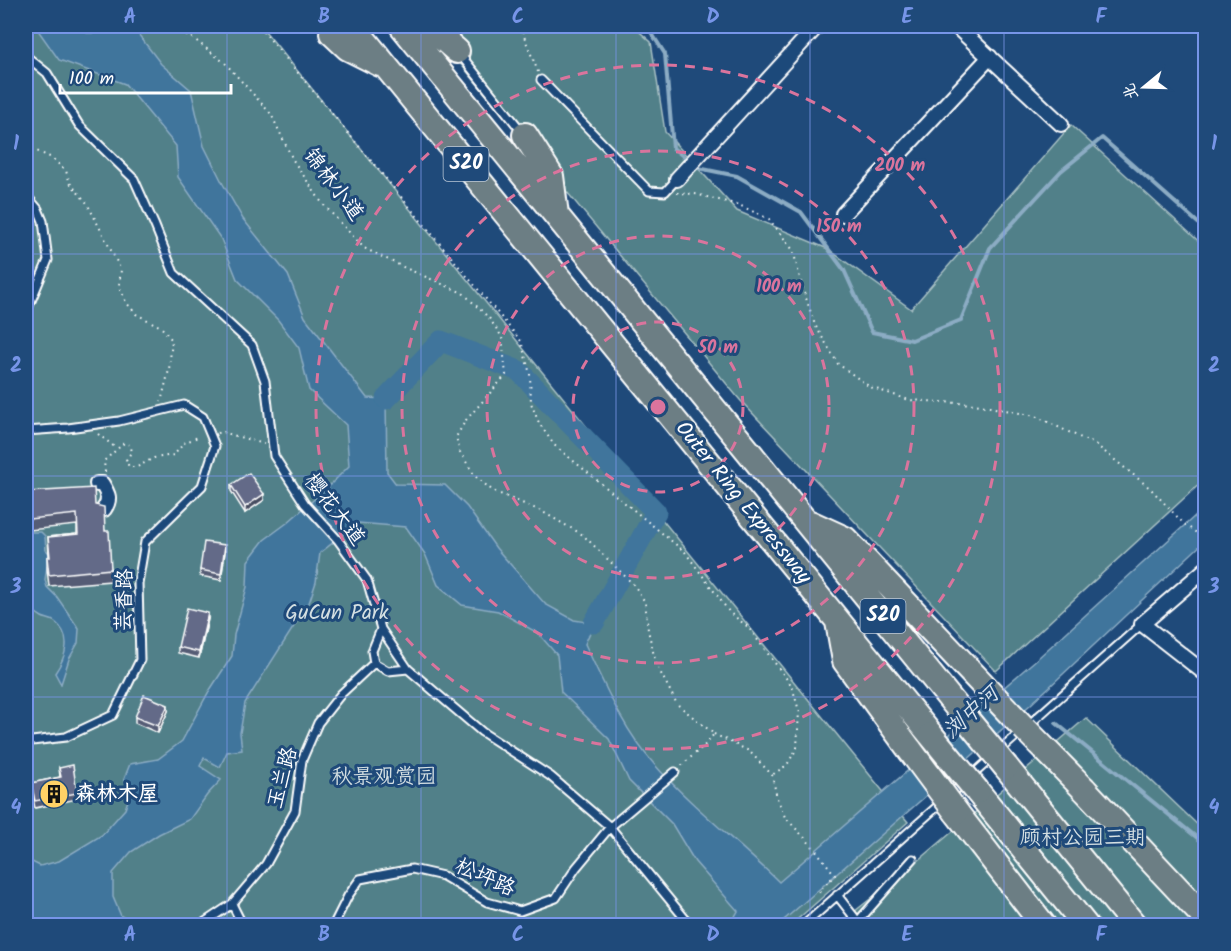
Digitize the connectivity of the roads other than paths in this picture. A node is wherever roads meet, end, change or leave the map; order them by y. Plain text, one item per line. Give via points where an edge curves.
1 (402, 26) edge
2 (428, 26) edge
3 (817, 26) edge
4 (956, 26) edge
5 (337, 29) edge
6 (457, 51) joint
7 (26, 56) edge
8 (990, 57) junction
9 (541, 80) road end
10 (1061, 124) dead end
11 (525, 135) joint
12 (677, 179) joint
13 (26, 195) edge
14 (843, 214) dead end
15 (556, 215) junction
16 (26, 313) edge
17 (26, 431) edge
18 (99, 484) road end
19 (104, 509) edge
20 (805, 521) junction
21 (1206, 569) edge
22 (838, 620) junction
23 (1142, 624) junction
24 (381, 629) junction
25 (375, 663) junction
26 (408, 669) junction
27 (1206, 674) edge
28 (26, 739) edge
29 (675, 772) road end
30 (610, 827) junction
31 (913, 859) dead end
32 (837, 895) junction
33 (232, 904) junction
34 (1206, 919) edge
35 (856, 924) edge
36 (199, 926) edge
37 (243, 926) edge
38 (333, 926) edge
39 (691, 926) edge
40 (803, 926) edge
41 (1044, 926) edge
42 (1086, 926) edge
43 (1135, 926) edge

1 - 15 highway, Outer Ring Expressway / S20
2 - 6 highway
3 - 12 street
4 - 8 street
5 - 22 highway, Outer Ring Expressway / S20 via 388,68
6 - 11 lane
7 - 24 lane, 樱花大道 via 47,73 79,125 134,179 174,273 252,345 265,381 274,456 305,504 367,580
8 - 10 street
8 - 14 street
9 - 12 lane via 649,191 665,192
11 - 15 highway via 551,176
13 - 16 lane via 43,221 48,260
15 - 20 highway, Outer Ring Expressway / S20
17 - 28 lane, 芸香路 via 119,421 184,405 203,417 215,446 202,486 145,542 138,583 140,660 113,715 66,737
18 - 19 street via 109,495
20 - 34 highway, bridge via 845,539
20 - 43 highway, Outer Ring Expressway / S20, bridge
21 - 23 street
22 - 41 highway, bridge via 845,662
22 - 42 highway, Outer Ring Expressway / S20, bridge
23 - 27 street
23 - 32 lane
24 - 25 lane via 372,651
24 - 26 lane
25 - 26 lane via 388,671
25 - 33 lane, 玉兰路 via 341,694 318,723 302,760 295,811 266,864
26 - 30 lane via 482,732 550,776
29 - 30 lane, 松坪路
30 - 38 lane, 松坪路 via 556,898 520,911 487,902 443,876 412,869 360,879
30 - 39 lane
31 - 35 lane
32 - 35 lane
32 - 40 lane
33 - 36 lane, 玉兰路
33 - 37 lane

